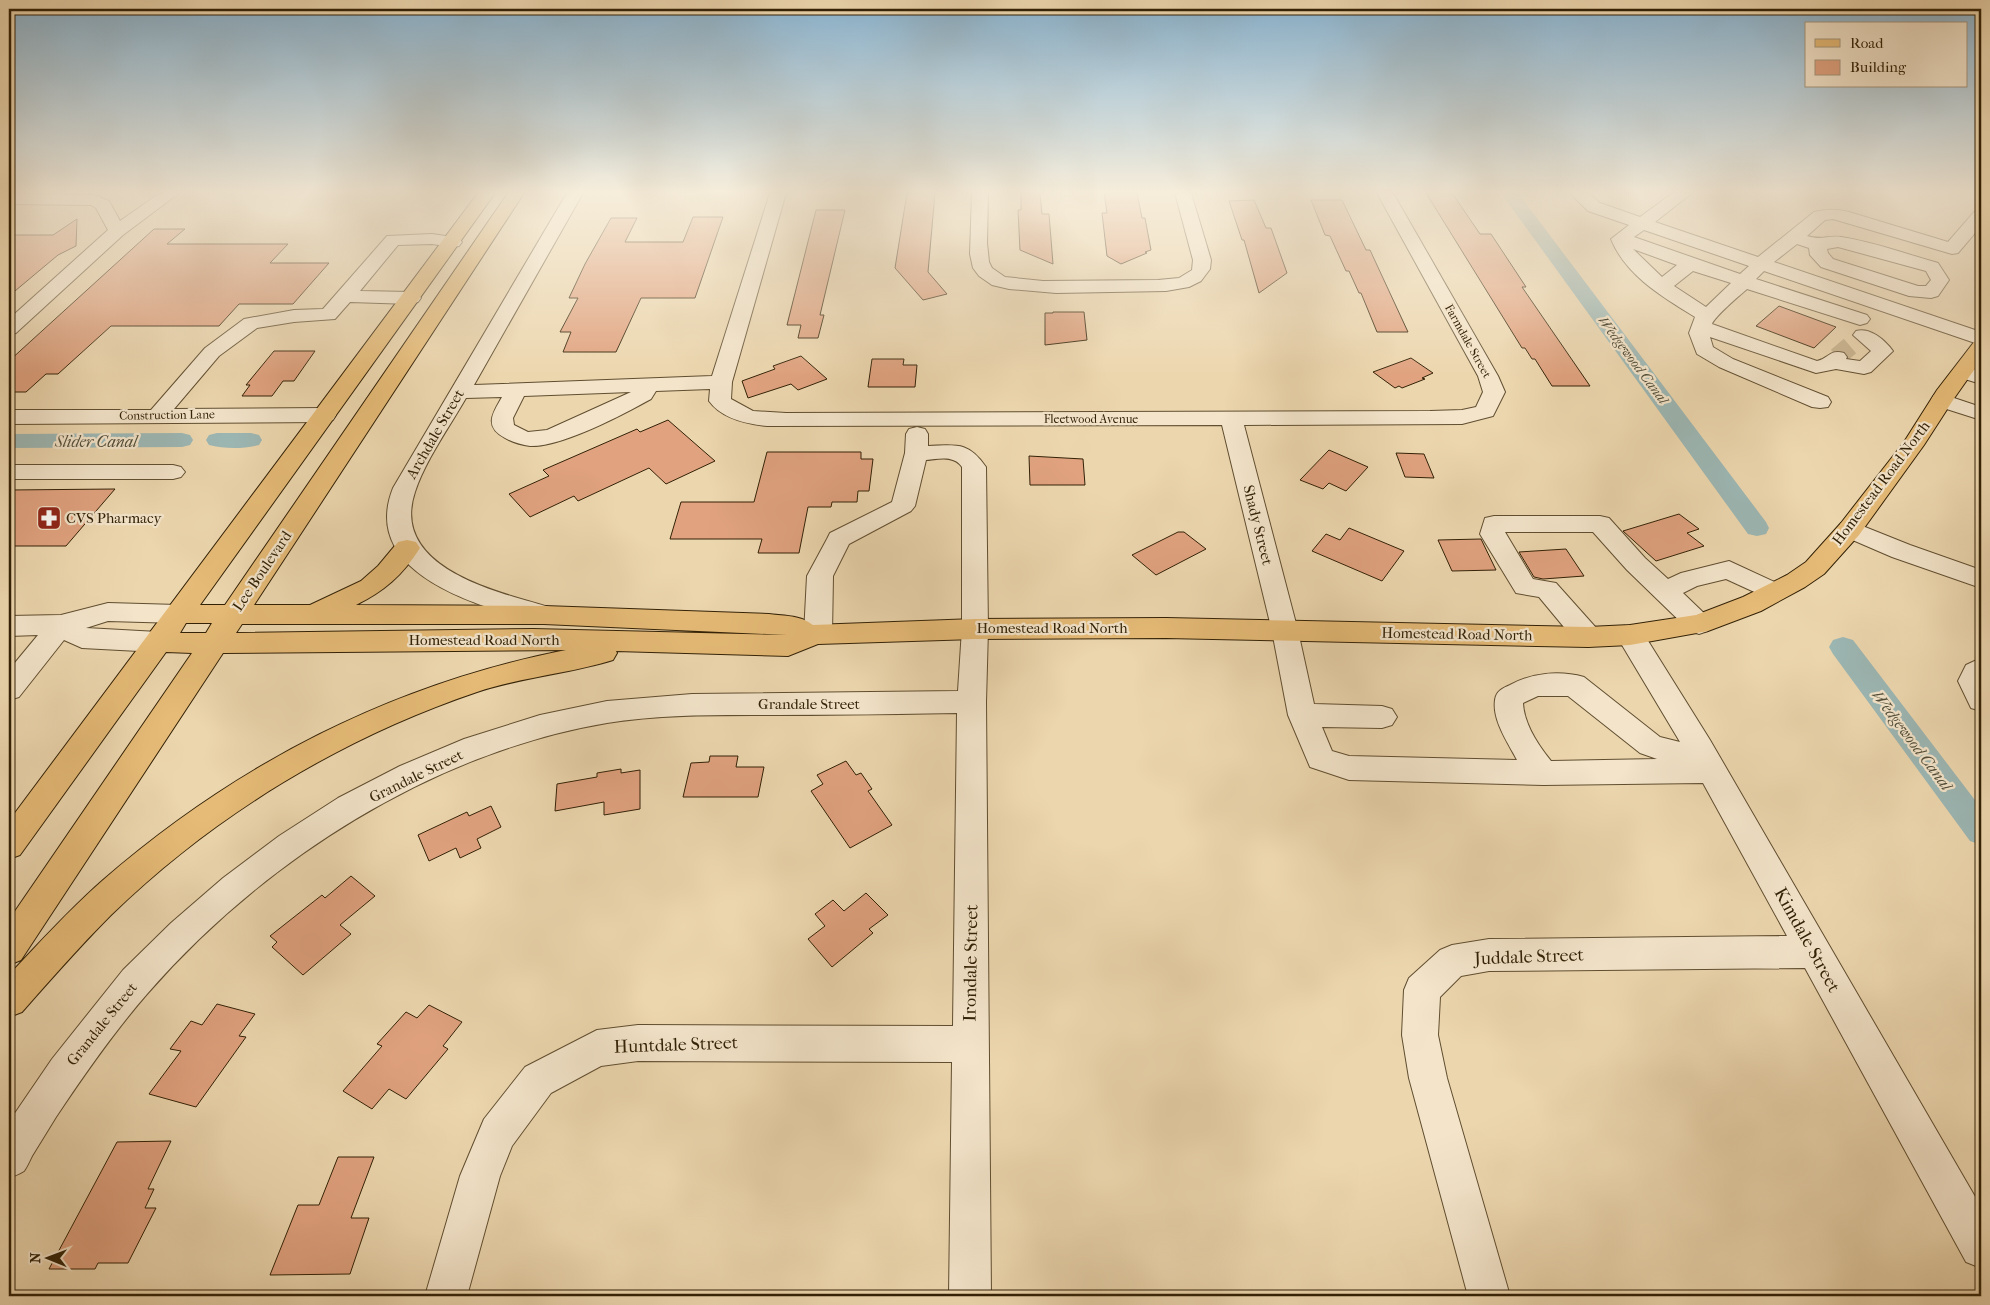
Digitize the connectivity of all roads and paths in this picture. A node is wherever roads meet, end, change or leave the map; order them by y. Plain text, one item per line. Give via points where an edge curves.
1 (92, 254) edge
2 (380, 254) edge
3 (444, 254) edge
4 (458, 254) edge
5 (475, 254) edge
6 (540, 254) edge
7 (760, 254) edge
8 (979, 254) edge
9 (1199, 254) edge
10 (1419, 254) edge
11 (1628, 254) edge
12 (1647, 254) edge
13 (1663, 254) edge
14 (1731, 254) edge
15 (1773, 254) edge
16 (1819, 254) edge
17 (1887, 254) edge
18 (1947, 254) edge
19 (1636, 262) junction
20 (1690, 264) junction
21 (1761, 264) junction
22 (1932, 267) junction
23 (1745, 282) junction
24 (1661, 287) junction
25 (345, 296) junction
26 (411, 298) junction
27 (1868, 301) junction
28 (440, 305) junction
29 (1704, 321) junction
30 (9, 329) edge
31 (1981, 339) edge
32 (1848, 344) junction
33 (1981, 346) edge
34 (1972, 375) edge
35 (721, 382) junction
36 (649, 385) junction
37 (516, 390) junction
38 (459, 392) junction
39 (1942, 400) junction
40 (1820, 402) dead end
41 (1485, 411) joint
42 (1981, 414) edge
43 (158, 415) junction
44 (325, 415) junction
45 (9, 417) edge
46 (1231, 418) junction
47 (918, 420) junction
48 (916, 453) junction
49 (9, 472) edge
50 (173, 472) dead end
51 (1850, 529) junction
52 (408, 548) junction
53 (1981, 579) edge
54 (1665, 591) junction
55 (1774, 592) junction
56 (178, 614) junction
57 (233, 614) junction
58 (312, 615) junction
59 (544, 615) junction
60 (1699, 624) junction
61 (61, 625) junction
62 (9, 626) edge
63 (976, 629) junction
64 (1285, 630) junction
65 (813, 635) junction
66 (1630, 635) junction
67 (1588, 637) junction
68 (158, 642) junction
69 (696, 643) junction
70 (213, 644) junction
71 (1981, 668) edge
72 (12, 680) edge
73 (1981, 700) edge
74 (972, 702) junction
75 (1302, 715) junction
76 (1382, 717) dead end
77 (1707, 763) junction
78 (1543, 773) junction
79 (9, 845) edge
80 (9, 949) edge
81 (1814, 952) junction
82 (9, 1000) edge
83 (970, 1044) junction
84 (9, 1158) edge
85 (1981, 1247) edge
86 (446, 1296) edge
87 (970, 1296) edge
88 (1489, 1296) edge

1 - 30 street
2 - 25 street
3 - 26 main road
4 - 28 main road via 437,286
5 - 28 main road, Lee Boulevard
6 - 38 street, Archdale Street
7 - 35 street
8 - 9 street via 983,270 995,280 1019,285 1075,286 1183,282 1196,276 1202,267
10 - 41 street, Farmdale Street via 1488,376 1494,392
11 - 19 street
12 - 19 street
13 - 20 street
14 - 21 street
15 - 21 street
16 - 22 street via 1827,263 1916,292 1931,292 1940,280
17 - 22 street
18 - 22 street
19 - 24 street
20 - 23 street
20 - 24 street
21 - 23 street
21 - 27 street
23 - 29 street
23 - 32 street
24 - 29 street
25 - 26 street
25 - 43 street via 328,315 294,316 251,323 212,352
26 - 44 main road
27 - 31 street
27 - 32 street via 1856,312
28 - 57 main road, Lee Boulevard
29 - 32 street via 1816,367 1828,365
29 - 40 street via 1699,333 1704,350
33 - 34 main road, Homestead Road North
34 - 39 main road, Homestead Road North
35 - 36 street
35 - 47 street, Fleetwood Avenue via 720,401 735,414 762,419
36 - 37 street
36 - 37 street via 634,399 554,436 532,440 515,436 504,428 502,418
37 - 38 street
38 - 52 street, Archdale Street via 415,468 400,501 398,521
39 - 42 street
39 - 51 main road, Homestead Road North via 1913,445
41 - 46 street, Fleetwood Avenue via 1462,417 1430,418
43 - 44 street, Construction Lane
43 - 45 street, Construction Lane
44 - 56 main road
46 - 47 street, Fleetwood Avenue
46 - 64 street, Shady Street
47 - 48 street
48 - 63 street, Irondale Street via 955,452 966,456 974,466
48 - 65 street via 903,506 839,539 820,576
49 - 50 street
51 - 53 street via 1900,551
51 - 55 main road, Homestead Road North via 1815,568
52 - 58 main road via 370,587
52 - 59 street, Archdale Street via 430,570 450,582
54 - 55 street via 1690,579 1729,570
54 - 60 street
54 - 67 street via 1600,524 1494,524 1492,534 1525,587 1547,589
55 - 60 main road, Homestead Road North
56 - 57 main road, Homestead Road North
56 - 61 street via 108,612
56 - 68 main road
57 - 58 main road, Homestead Road North
57 - 70 main road, Lee Boulevard
58 - 59 main road, Homestead Road North
59 - 65 main road, Homestead Road North via 796,626
60 - 66 main road, Homestead Road North
61 - 62 street
61 - 68 street via 82,638
61 - 72 street
63 - 64 main road, Homestead Road North
63 - 65 main road, Homestead Road North
63 - 74 street, Irondale Street
64 - 67 main road, Homestead Road North
64 - 75 street, Shady Street
65 - 69 main road, Homestead Road North via 788,646
66 - 67 main road, Homestead Road North
66 - 77 street, Kimdale Street
68 - 70 main road, Homestead Road North
68 - 79 main road
69 - 70 main road, Homestead Road North via 533,639
69 - 82 main road via 611,652 512,672 397,710 317,748 230,800 148,862 65,938
70 - 80 main road, Lee Boulevard
71 - 73 street via 1972,681
74 - 83 street, Irondale Street
74 - 84 street, Grandale Street via 661,706 606,712 506,735 425,768 304,836 188,928 134,983 66,1069
75 - 76 street
75 - 78 street, Shady Street via 1322,759 1349,768
77 - 78 street, Shady Street
77 - 78 street via 1650,745 1574,685 1534,685 1509,698 1509,714 1529,755
77 - 81 street, Kimdale Street
81 - 85 street, Kimdale Street
81 - 88 street, Juddale Street via 1489,955 1452,961 1422,990 1420,1035 1428,1078
83 - 86 street, Huntdale Street via 638,1043 597,1048 538,1080 498,1133 480,1176
83 - 87 street, Irondale Street

